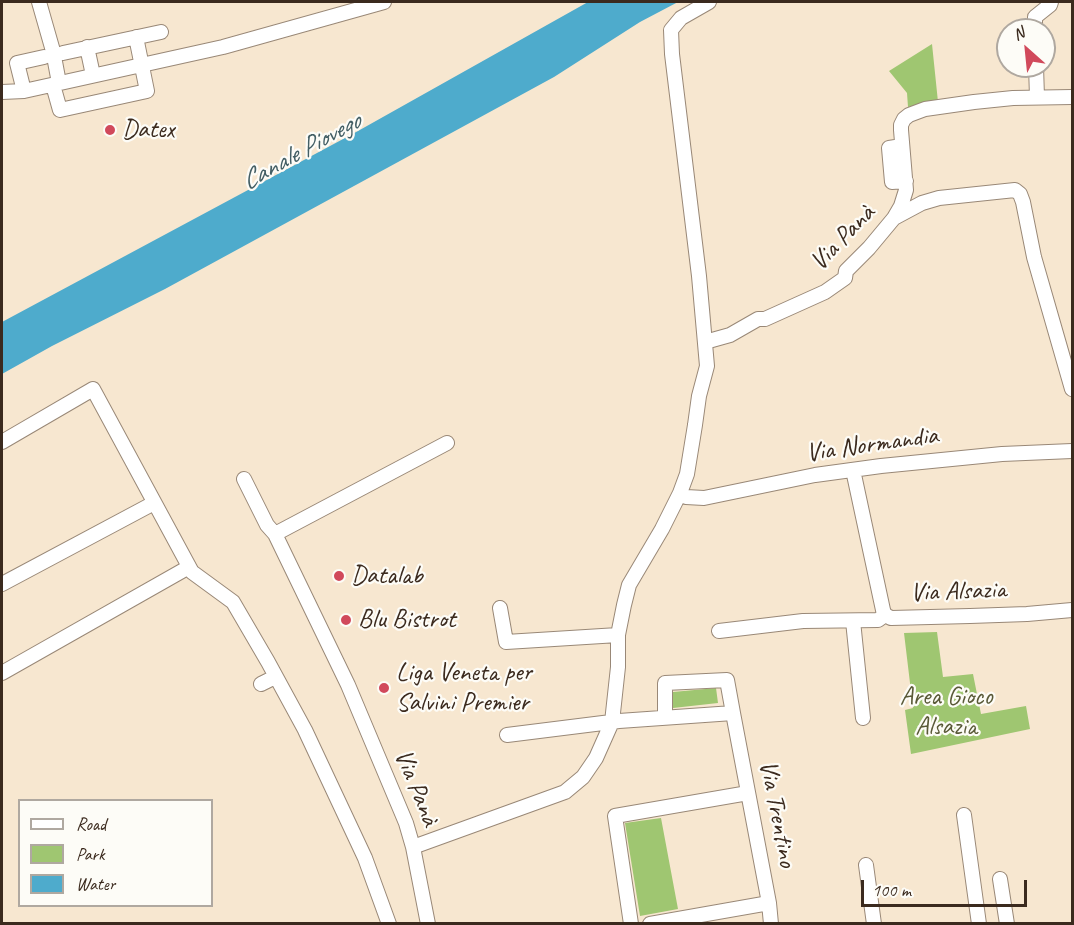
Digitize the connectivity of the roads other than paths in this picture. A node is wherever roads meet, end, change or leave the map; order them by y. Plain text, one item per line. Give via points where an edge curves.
1 (39, 2) edge
2 (384, 2) edge
3 (709, 2) edge
4 (1051, 2) edge
5 (1035, 18) edge
6 (161, 32) dead end
7 (136, 37) junction
8 (87, 47) junction
9 (63, 53) dead end
10 (44, 57) dead end
11 (142, 65) junction
12 (93, 75) junction
13 (1036, 78) edge
14 (56, 84) junction
15 (24, 91) junction
16 (2, 92) edge
17 (1037, 97) junction
18 (1072, 97) edge
19 (2, 100) edge
20 (894, 218) junction
21 (705, 342) junction
22 (1072, 389) edge
23 (2, 441) edge
24 (447, 443) dead end
25 (1072, 451) edge
26 (853, 470) junction
27 (244, 479) dead end
28 (680, 493) junction
29 (154, 503) junction
30 (275, 534) junction
31 (190, 570) junction
32 (2, 584) edge
33 (500, 608) dead end
34 (1072, 610) edge
35 (885, 615) junction
36 (852, 621) junction
37 (719, 631) dead end
38 (618, 635) junction
39 (2, 673) edge
40 (275, 677) junction
41 (261, 684) dead end
42 (733, 713) junction
43 (665, 717) junction
44 (863, 717) dead end
45 (612, 722) junction
46 (507, 735) dead end
47 (748, 793) junction
48 (964, 815) dead end
49 (413, 847) junction
50 (866, 865) dead end
51 (1000, 879) dead end
52 (769, 903) junction
53 (389, 924) edge
54 (428, 924) edge
55 (631, 924) edge
56 (650, 924) edge
57 (771, 924) edge
58 (874, 924) edge
59 (979, 924) edge
60 (1007, 924) edge

1 - 14 street
2 - 11 street
3 - 21 street, Via Panà via 681,18 671,30
4 - 5 street
6 - 7 street
7 - 8 street
7 - 11 street
8 - 9 street
8 - 12 street
10 - 15 street via 17,63
11 - 12 street
11 - 14 street via 147,92 60,110
12 - 14 street
13 - 17 street
14 - 15 street
15 - 16 street
15 - 19 street
17 - 18 street
17 - 20 street via 939,107 914,112 904,119 901,124 906,190
20 - 21 street, Via Panà via 846,271 845,278 825,292 758,319 730,335
20 - 22 street, Via Panà via 939,198 1015,190 1020,194
21 - 28 street, Via Panà via 707,366
23 - 29 street via 93,389
24 - 30 street
25 - 26 street, Via Normandia via 993,454
26 - 28 street, Via Normandia via 704,498
26 - 35 street, Via Alsazia
27 - 30 street, Via Panà
28 - 38 street, Via Panà via 629,585
29 - 31 street
29 - 32 street
30 - 49 street, Via Panà via 348,685
31 - 39 street
31 - 40 street via 233,602
33 - 38 street via 506,642
34 - 35 street, Via Alsazia via 970,616
35 - 36 street via 878,620
36 - 37 street via 802,621
36 - 44 street
38 - 45 street, Via Panà
40 - 41 street
40 - 53 street via 365,858
42 - 43 street
42 - 43 street, Via Trentino via 727,680 665,683
42 - 47 street, Via Trentino
43 - 45 street
45 - 46 street
45 - 49 street, Via Panà via 596,758 583,777 565,792
47 - 52 street, Via Trentino
47 - 55 street via 615,816
48 - 59 street
49 - 54 street
50 - 58 street
51 - 60 street
52 - 56 street
52 - 57 street, Via Trentino

